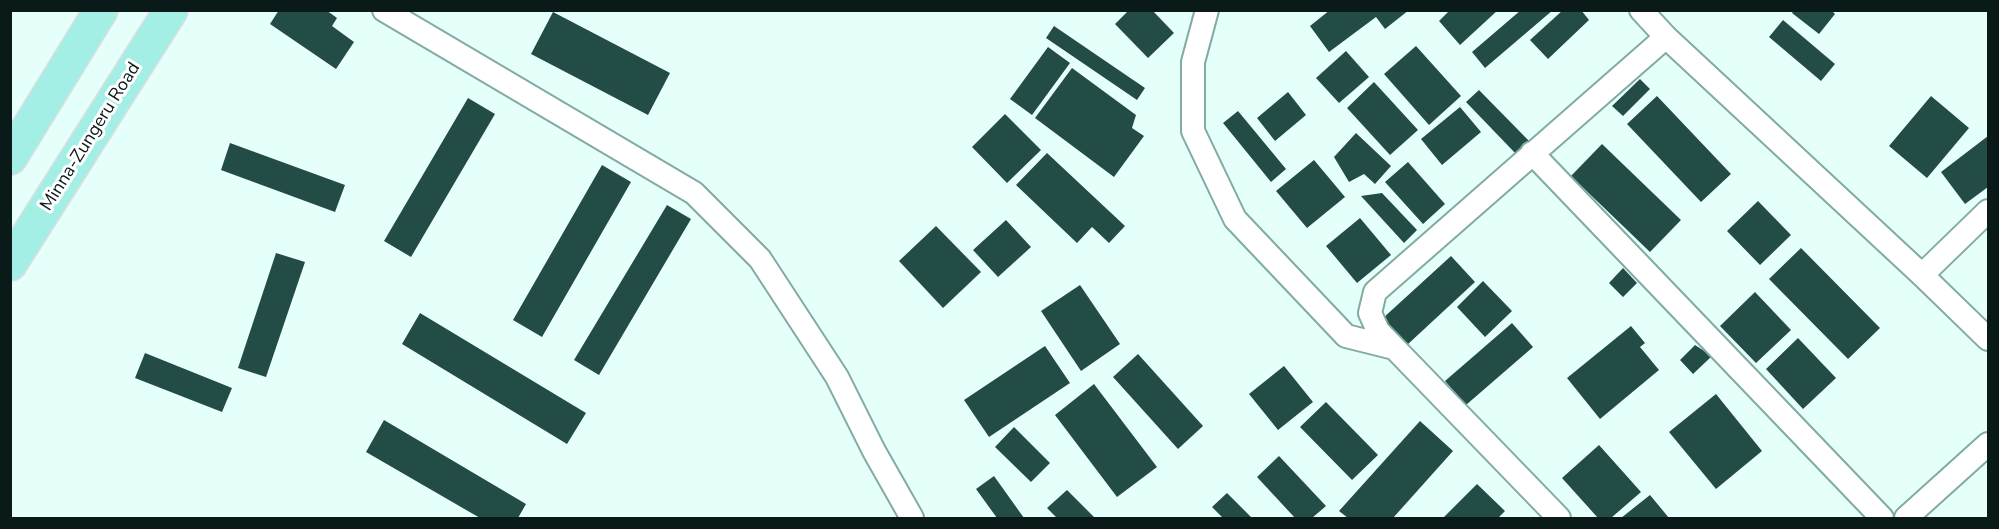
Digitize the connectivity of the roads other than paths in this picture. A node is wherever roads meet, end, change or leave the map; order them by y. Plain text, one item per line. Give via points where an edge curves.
1 (101, 10) edge
2 (171, 10) edge
3 (384, 10) edge
4 (1207, 10) edge
5 (1641, 10) edge
6 (1666, 37) junction
7 (1532, 153) junction
8 (10, 158) edge
9 (1989, 212) edge
10 (10, 264) edge
11 (1923, 275) junction
12 (1989, 339) edge
13 (1396, 349) junction
14 (1989, 444) edge
15 (912, 519) edge
16 (1559, 519) edge
17 (1881, 519) edge
18 (1906, 519) edge

1 - 8 main road
2 - 10 main road, Minna-Zungeru Road
3 - 15 street via 694,192 760,259 837,377
4 - 13 street via 1193,62 1193,131 1235,219 1346,336
5 - 6 street
6 - 7 street
6 - 11 street
7 - 13 street via 1375,292 1370,313 1378,331
7 - 17 street
9 - 11 street
11 - 12 street
13 - 16 street
14 - 18 street

